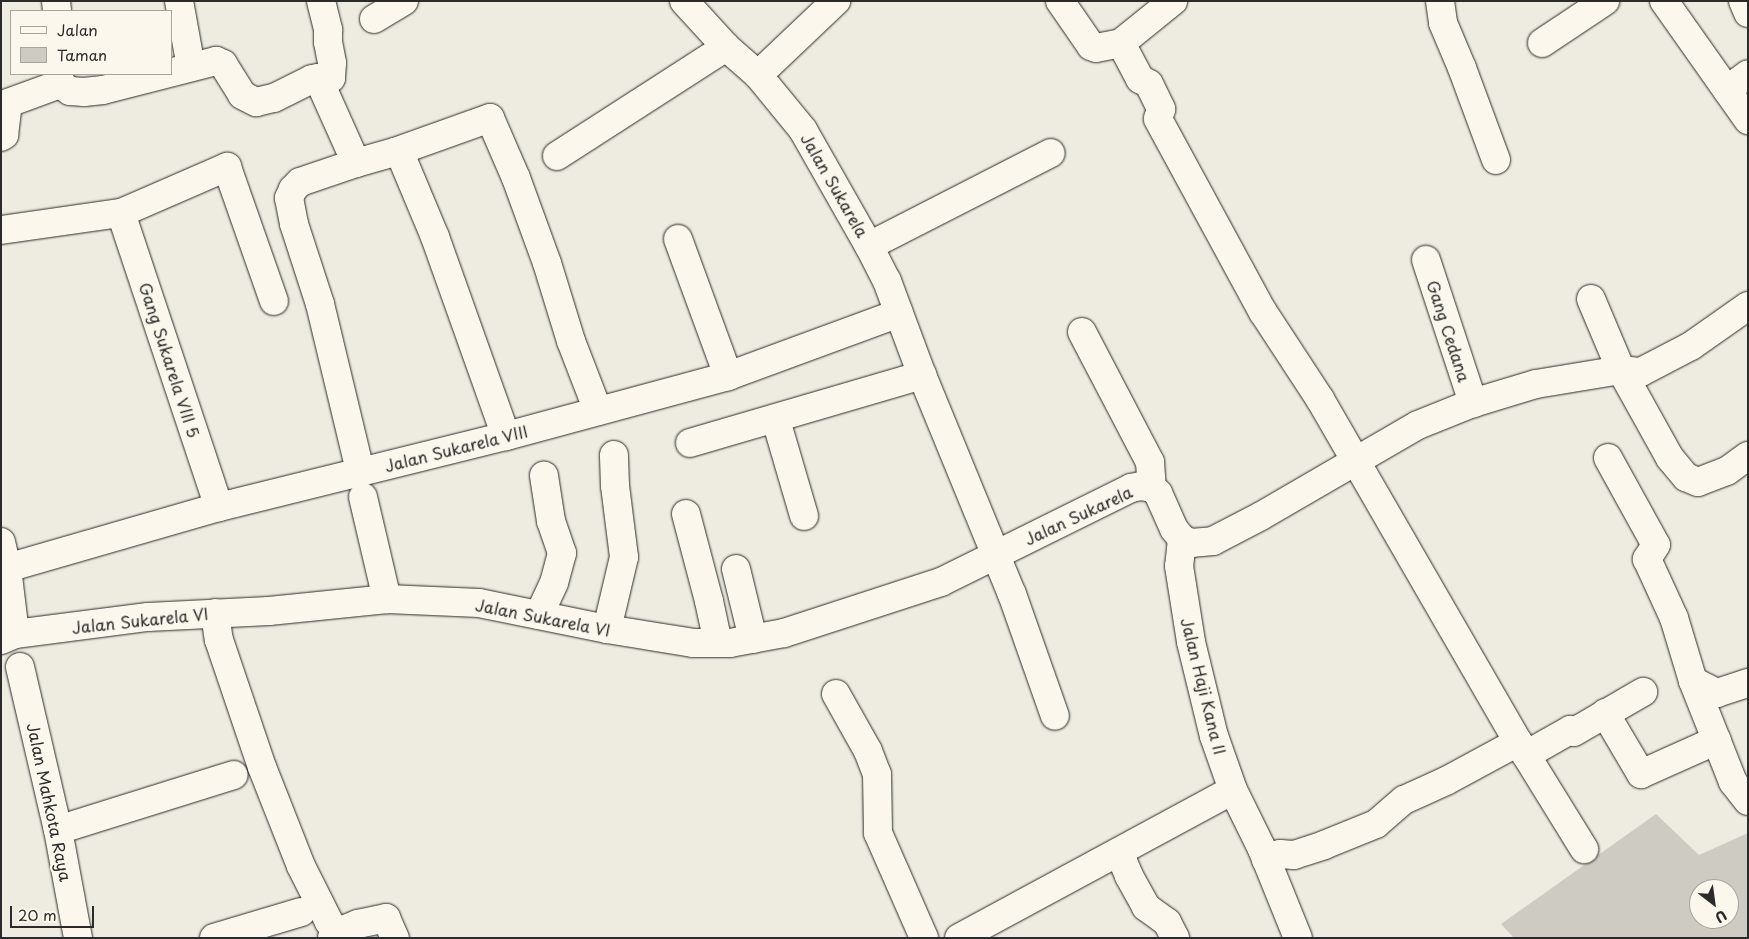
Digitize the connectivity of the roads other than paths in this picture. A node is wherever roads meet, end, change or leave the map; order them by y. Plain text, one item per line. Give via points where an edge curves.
1 (179, 1) edge
2 (321, 1) edge
3 (404, 1) edge
4 (684, 1) edge
5 (836, 1) edge
6 (1060, 1) edge
7 (1173, 1) edge
8 (1440, 1) edge
9 (1605, 1) edge
10 (1664, 1) edge
11 (1743, 1) edge
12 (1748, 13) edge
13 (374, 19) dead end
14 (1121, 43) junction
15 (1542, 44) dead end
16 (726, 47) junction
17 (191, 67) junction
18 (172, 72) edge
19 (758, 74) junction
20 (161, 75) edge
21 (59, 79) edge
22 (1738, 82) edge
23 (322, 84) junction
24 (1748, 120) edge
25 (1, 137) edge
26 (395, 152) junction
27 (1052, 153) dead end
28 (557, 156) dead end
29 (1496, 160) dead end
30 (356, 162) junction
31 (121, 213) junction
32 (1, 230) edge
33 (678, 239) dead end
34 (869, 246) junction
35 (1426, 260) dead end
36 (1591, 299) dead end
37 (274, 301) dead end
38 (1748, 306) edge
39 (900, 314) junction
40 (1082, 332) dead end
41 (1621, 370) junction
42 (922, 375) junction
43 (728, 376) junction
44 (1473, 403) junction
45 (598, 411) junction
46 (776, 420) junction
47 (506, 436) junction
48 (690, 443) dead end
49 (614, 455) dead end
50 (1748, 456) edge
51 (1608, 458) dead end
52 (1355, 460) junction
53 (544, 476) dead end
54 (362, 484) junction
55 (1152, 488) junction
56 (219, 508) junction
57 (686, 514) dead end
58 (804, 516) dead end
59 (1182, 539) junction
60 (996, 554) junction
61 (4, 555) edge
62 (736, 569) dead end
63 (388, 600) junction
64 (215, 613) junction
65 (539, 615) junction
66 (608, 629) junction
67 (8, 637) edge
68 (754, 639) junction
69 (718, 643) junction
70 (20, 668) dead end
71 (1693, 681) junction
72 (1748, 683) edge
73 (1643, 692) dead end
74 (836, 694) dead end
75 (1605, 713) junction
76 (1055, 716) dead end
77 (1717, 740) junction
78 (1522, 749) junction
79 (234, 774) dead end
80 (1233, 790) junction
81 (1748, 801) edge
82 (58, 830) junction
83 (1584, 849) dead end
84 (1119, 852) junction
85 (1266, 860) junction
86 (301, 912) dead end
87 (335, 935) edge
88 (78, 938) edge
89 (214, 938) edge
90 (395, 938) edge
91 (924, 938) edge
92 (959, 938) edge
93 (1175, 938) edge
94 (1298, 938) edge

1 - 17 street
2 - 23 street via 332,63 331,78
3 - 13 street
4 - 16 street, Jalan Sukarela
5 - 19 street
6 - 14 street via 1094,48
7 - 14 street
8 - 29 street via 1443,23
9 - 15 street
10 - 22 street
11 - 12 street
14 - 52 street via 1140,78 1149,84 1161,109 1158,118 1263,312
16 - 19 street, Jalan Sukarela
16 - 28 street
17 - 18 street
17 - 23 street via 216,61 223,64 242,95 256,102 274,98 312,79 318,78
19 - 34 street, Jalan Sukarela via 803,130
20 - 21 street via 104,90 70,91
21 - 25 street via 8,103 4,135
22 - 24 street
23 - 30 street
26 - 30 street
26 - 45 street via 490,118 547,262 571,341
26 - 47 street via 402,158 435,238
27 - 34 street
30 - 54 street via 300,182 289,198 320,304
31 - 32 street
31 - 37 street via 227,167
31 - 56 street, Gang Sukarela VIII 5
33 - 43 street
34 - 39 street, Jalan Sukarela
35 - 44 street, Gang Cedana
36 - 41 street
38 - 41 street via 1691,346 1641,372
39 - 42 street, Jalan Sukarela
39 - 43 street, Jalan Sukarela VIII
40 - 55 street via 1150,462
41 - 44 street via 1536,384
41 - 50 street via 1670,458 1686,477 1698,482 1727,471
42 - 46 street
42 - 60 street, Jalan Sukarela
43 - 45 street, Jalan Sukarela VIII
44 - 52 street via 1418,425
45 - 47 street, Jalan Sukarela VIII
46 - 48 street
46 - 58 street
47 - 54 street, Jalan Sukarela VIII
49 - 66 street via 624,556
51 - 71 street via 1656,545 1647,559 1674,618
52 - 59 street via 1213,541 1191,543
52 - 78 street
53 - 65 street via 551,521 562,554 554,583
54 - 56 street, Jalan Sukarela VIII
54 - 63 street
55 - 59 street, Jalan Sukarela via 1164,503 1174,529
55 - 60 street, Jalan Sukarela via 1132,488
56 - 61 street, Jalan Sukarela VIII
57 - 69 street
59 - 80 street, Jalan Haji Kana II via 1179,566 1191,642 1214,736
60 - 68 street, Jalan Sukarela VI via 941,582 784,633
60 - 76 street
61 - 67 street
62 - 68 street
63 - 64 street, Jalan Sukarela VI
63 - 65 street, Jalan Sukarela VI via 480,603
64 - 67 street, Jalan Sukarela VI via 148,617
64 - 87 street via 219,640 262,767 301,866
65 - 66 street, Jalan Sukarela VI
66 - 69 street, Jalan Sukarela VI via 693,643
68 - 69 street, Jalan Sukarela VI
70 - 82 street, Jalan Mahkota Raya
71 - 72 street via 1718,693
71 - 77 street
73 - 75 street
74 - 91 street via 877,774 878,834
75 - 77 street via 1641,774
75 - 78 street via 1574,732 1570,730
77 - 81 street via 1733,782
78 - 83 street
78 - 85 street via 1404,800 1376,824 1324,845
79 - 82 street
80 - 84 street
80 - 85 street, Jalan Haji Kana II
82 - 88 street, Jalan Mahkota Raya
84 - 92 street
84 - 93 street via 1146,907 1167,922
85 - 94 street, Jalan Haji Kana II
86 - 89 street
87 - 90 street via 358,924 386,918

